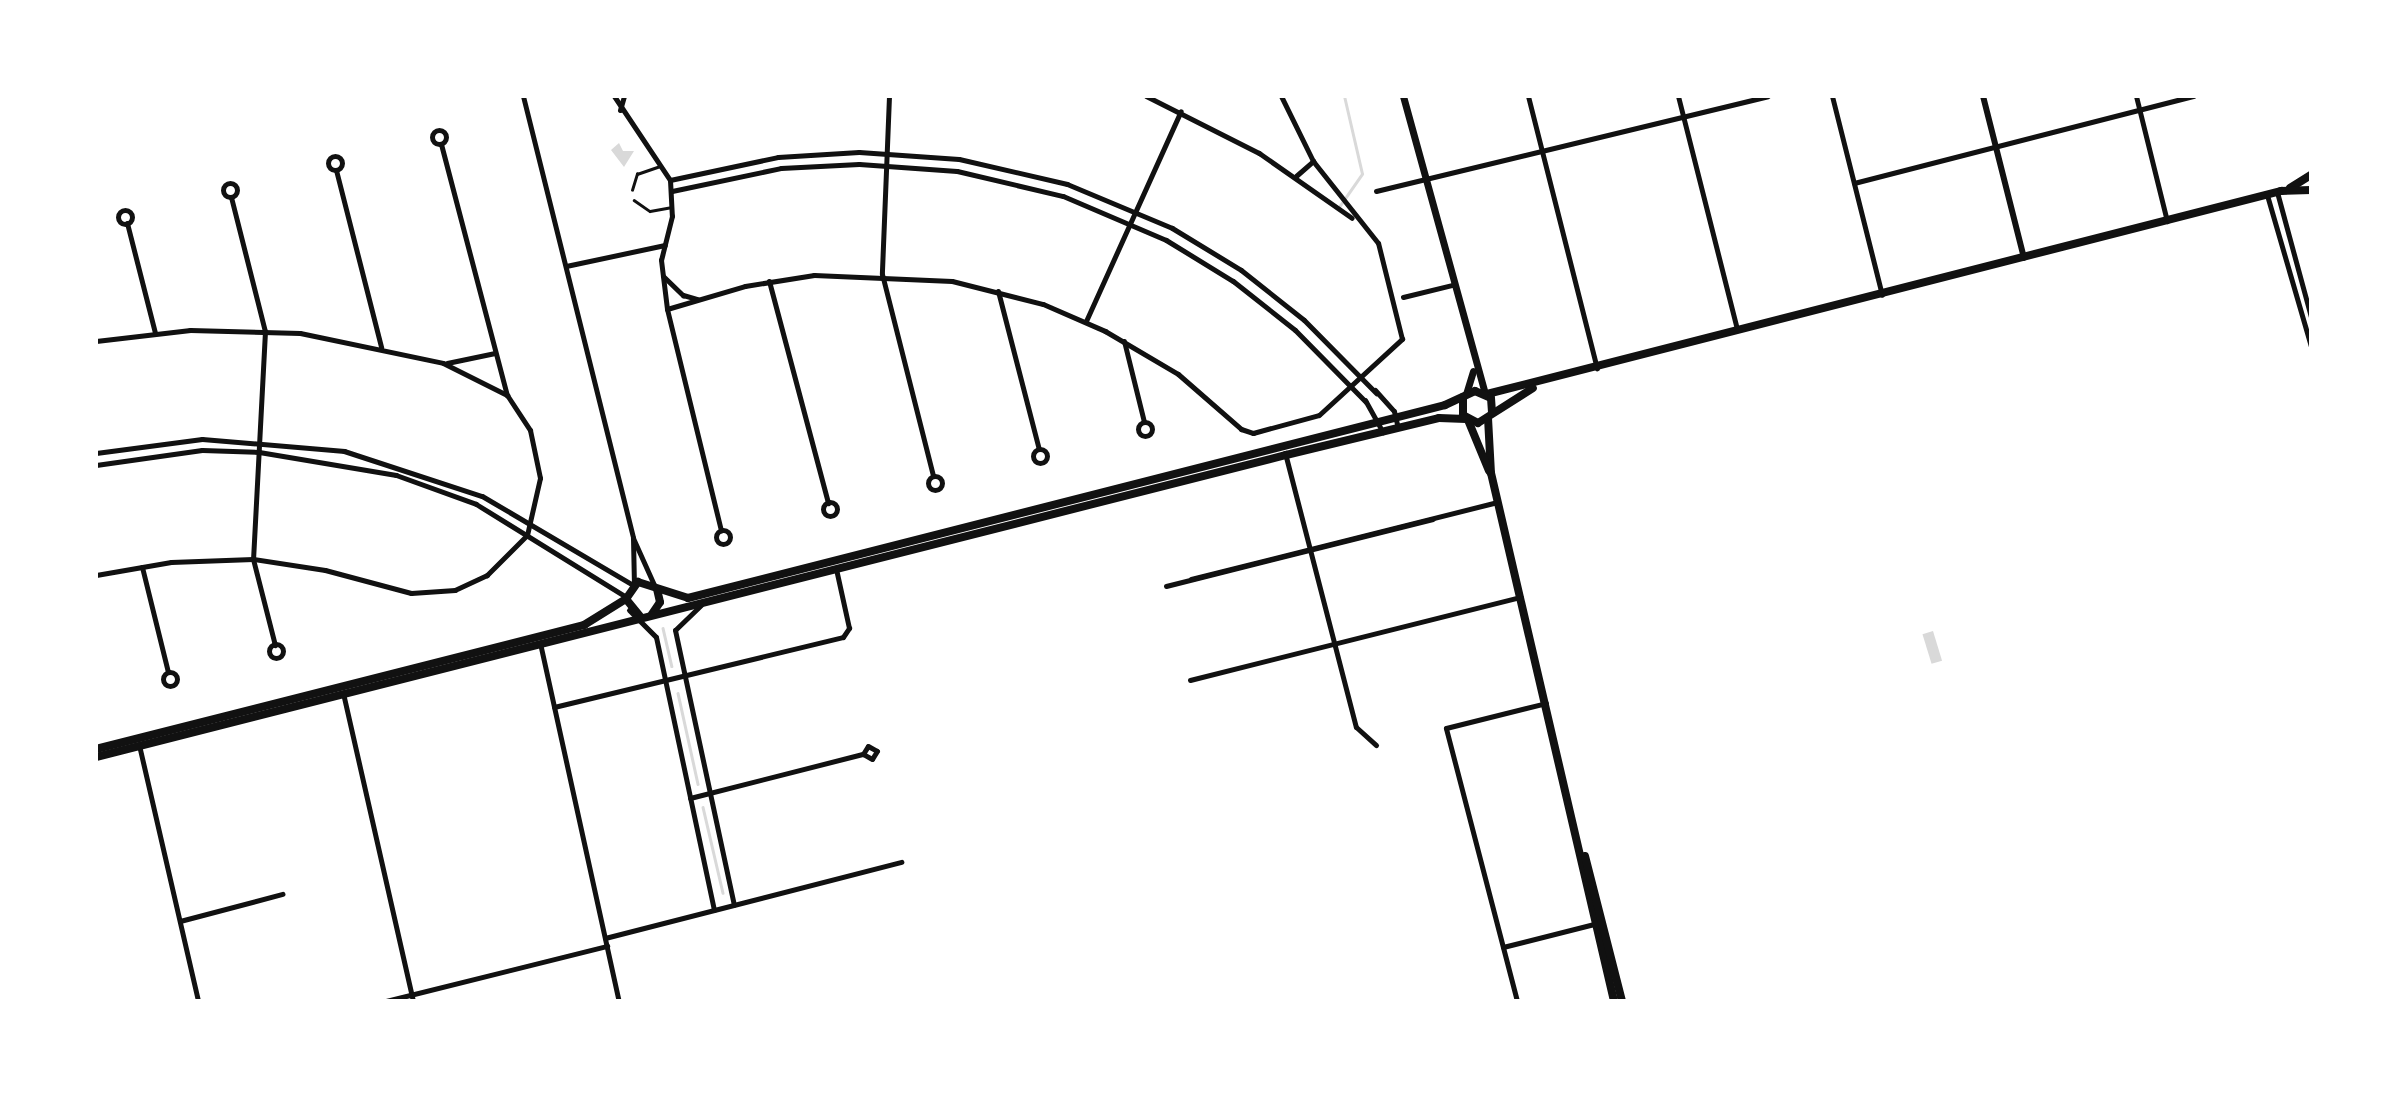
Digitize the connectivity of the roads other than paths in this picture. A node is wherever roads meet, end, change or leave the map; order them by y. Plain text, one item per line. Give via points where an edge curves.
1 (523, 96) edge
2 (614, 96) edge
3 (624, 96) edge
4 (888, 96) edge
5 (1146, 96) edge
6 (1281, 96) edge
7 (1403, 96) edge
8 (1528, 96) edge
9 (1678, 96) edge
10 (1768, 96) edge
11 (1832, 96) edge
12 (1983, 96) edge
13 (2136, 96) edge
14 (2194, 96) edge
15 (620, 110) junction
16 (2139, 110) junction
17 (1181, 111) junction
18 (1684, 117) junction
19 (441, 144) dead end
20 (1996, 147) junction
21 (886, 152) junction
22 (1542, 152) junction
23 (778, 157) junction
24 (1313, 161) junction
25 (885, 164) junction
26 (663, 165) junction
27 (781, 168) junction
28 (336, 170) dead end
29 (2311, 175) edge
30 (1296, 176) junction
31 (670, 180) junction
32 (1424, 181) junction
33 (1854, 183) junction
34 (632, 190) dead end
35 (2311, 190) edge
36 (672, 191) junction
37 (1376, 191) dead end
38 (2279, 192) junction
39 (2267, 195) junction
40 (231, 197) dead end
41 (634, 200) dead end
42 (673, 207) junction
43 (1136, 211) junction
44 (2167, 221) junction
45 (127, 223) dead end
46 (1131, 223) junction
47 (1362, 227) junction
48 (665, 245) junction
49 (2024, 258) junction
50 (566, 266) junction
51 (662, 274) junction
52 (882, 274) junction
53 (769, 281) junction
54 (1452, 285) junction
55 (998, 291) junction
56 (1882, 295) junction
57 (1403, 297) dead end
58 (697, 299) junction
59 (667, 309) junction
60 (2311, 317) edge
61 (1086, 321) junction
62 (265, 331) junction
63 (155, 333) junction
64 (1738, 333) junction
65 (96, 341) edge
66 (1124, 341) junction
67 (2311, 346) edge
68 (381, 347) junction
69 (495, 352) junction
70 (443, 363) junction
71 (1473, 367) junction
72 (1598, 370) junction
73 (1360, 377) junction
74 (1351, 386) junction
75 (1536, 386) junction
76 (1376, 393) junction
77 (1486, 393) junction
78 (507, 395) junction
79 (1465, 396) junction
80 (1366, 402) junction
81 (1490, 416) junction
82 (1398, 417) junction
83 (1467, 420) junction
84 (1144, 422) dead end
85 (1377, 422) junction
86 (1398, 428) junction
87 (1383, 432) junction
88 (259, 440) junction
89 (1039, 449) dead end
90 (1285, 451) junction
91 (259, 452) junction
92 (96, 453) edge
93 (96, 465) edge
94 (401, 466) junction
95 (1490, 473) junction
96 (396, 475) junction
97 (933, 476) dead end
98 (1102, 497) junction
99 (1497, 502) junction
100 (828, 503) dead end
101 (531, 524) junction
102 (721, 530) dead end
103 (527, 535) junction
104 (634, 538) junction
105 (1310, 548) junction
106 (253, 559) junction
107 (142, 567) junction
108 (836, 569) junction
109 (96, 575) edge
110 (633, 585) junction
111 (1166, 586) dead end
112 (656, 588) junction
113 (1521, 597) junction
114 (626, 598) junction
115 (707, 602) junction
116 (632, 614) junction
117 (647, 616) junction
118 (539, 640) junction
119 (1335, 644) junction
120 (275, 645) dead end
121 (168, 672) dead end
122 (685, 676) junction
123 (665, 680) junction
124 (1190, 680) dead end
125 (343, 690) junction
126 (1546, 703) junction
127 (554, 707) junction
128 (138, 742) junction
129 (1376, 746) dead end
130 (96, 749) edge
131 (863, 754) dead end
132 (96, 757) edge
133 (710, 793) junction
134 (690, 798) junction
135 (901, 862) dead end
136 (282, 894) dead end
137 (734, 905) junction
138 (714, 910) junction
139 (180, 921) junction
140 (1599, 923) junction
141 (605, 938) junction
142 (607, 946) junction
143 (1503, 947) junction
144 (412, 998) edge
145 (198, 1001) edge
146 (386, 1001) edge
147 (619, 1001) edge
148 (1517, 1001) edge
149 (1614, 1001) edge
150 (1622, 1001) edge

1 - 50 street
2 - 15 street
3 - 15 street
4 - 21 street
5 - 17 street
6 - 24 street
7 - 32 main road
8 - 22 street
9 - 18 street
10 - 18 street
11 - 33 street
12 - 20 street
13 - 16 street
14 - 16 street
15 - 26 street
16 - 20 street
16 - 44 street
17 - 30 street
17 - 43 street
18 - 22 street
18 - 64 street
19 - 69 street
20 - 33 street
20 - 49 street
21 - 23 street
21 - 25 street
21 - 43 street via 996,165
22 - 32 street
22 - 72 street
23 - 27 street
23 - 31 street
24 - 30 street via 1311,169
24 - 47 street
25 - 27 street
25 - 46 street via 993,178
25 - 52 street
26 - 31 street
26 - 34 lane via 637,174
27 - 36 street
28 - 68 street
29 - 38 main road
30 - 47 street
31 - 36 street
32 - 37 street
32 - 54 main road
33 - 56 street
35 - 38 main road
36 - 42 street
38 - 39 main road
38 - 60 street
39 - 44 main road
39 - 67 street
40 - 62 street
41 - 42 lane via 650,211
42 - 48 street
43 - 46 street
43 - 73 street via 1251,278
44 - 49 main road
45 - 63 street
46 - 61 street
46 - 74 street via 1233,281
47 - 73 street via 1378,243 1402,339
48 - 50 street
48 - 51 street
49 - 56 main road
50 - 104 street
51 - 58 street via 668,285
51 - 59 street
52 - 53 street
52 - 55 street
52 - 97 street
53 - 58 street
53 - 100 street
54 - 57 street
54 - 71 main road
55 - 61 street
55 - 89 street
56 - 64 main road
58 - 59 street
59 - 102 street
61 - 66 street
62 - 63 street
62 - 68 street
62 - 88 street
63 - 65 street
64 - 72 main road
66 - 74 street via 1253,433 1319,415
66 - 84 street
68 - 70 street
69 - 70 street
69 - 78 street
70 - 78 street
71 - 77 main road
71 - 79 main road
72 - 75 main road
73 - 74 street
73 - 76 street
73 - 76 street
74 - 80 street
74 - 80 street
75 - 77 main road
75 - 81 main road
76 - 82 street
77 - 79 main road
77 - 81 main road
78 - 101 street via 537,452
79 - 82 main road
79 - 83 main road
80 - 85 street
81 - 83 main road
81 - 95 main road
82 - 85 main road
82 - 86 street
83 - 86 main road
83 - 95 main road
85 - 87 street
85 - 90 main road
86 - 87 main road
87 - 90 main road
88 - 91 street
88 - 92 street via 202,439
88 - 94 street via 304,443
90 - 98 main road
90 - 105 street
91 - 93 street via 202,450
91 - 96 street
91 - 106 street
94 - 96 street
94 - 101 street via 482,496
95 - 99 main road
96 - 103 street via 476,504
98 - 108 main road
98 - 112 main road via 688,598
99 - 105 street
99 - 113 main road
101 - 103 street
101 - 110 street
103 - 106 street via 487,575 433,593
103 - 114 street
104 - 110 street
104 - 112 street
105 - 111 street
105 - 119 street
106 - 107 street
106 - 120 street
107 - 109 street
107 - 121 street
108 - 115 main road
108 - 122 street via 849,632
110 - 112 main road
110 - 114 main road
112 - 117 main road via 660,602
113 - 119 street
113 - 126 main road
114 - 116 main road
114 - 118 main road via 596,620
115 - 117 main road
115 - 122 street via 676,625
116 - 117 main road
116 - 118 main road
116 - 123 street via 654,632
118 - 125 main road
118 - 127 street
119 - 124 street
119 - 129 street via 1356,727
122 - 123 street
122 - 133 street
123 - 127 street
123 - 134 street
125 - 128 main road
125 - 144 street
126 - 140 main road
126 - 143 street via 1446,728
127 - 141 street
128 - 130 main road
128 - 132 main road
128 - 139 street
131 - 133 street
133 - 134 street
133 - 137 street
134 - 138 street
135 - 137 street
136 - 139 street
137 - 138 street
138 - 141 street
139 - 145 street
140 - 143 street
140 - 149 main road
140 - 150 main road
141 - 142 street
142 - 144 street
142 - 147 street
143 - 148 street
144 - 146 street

